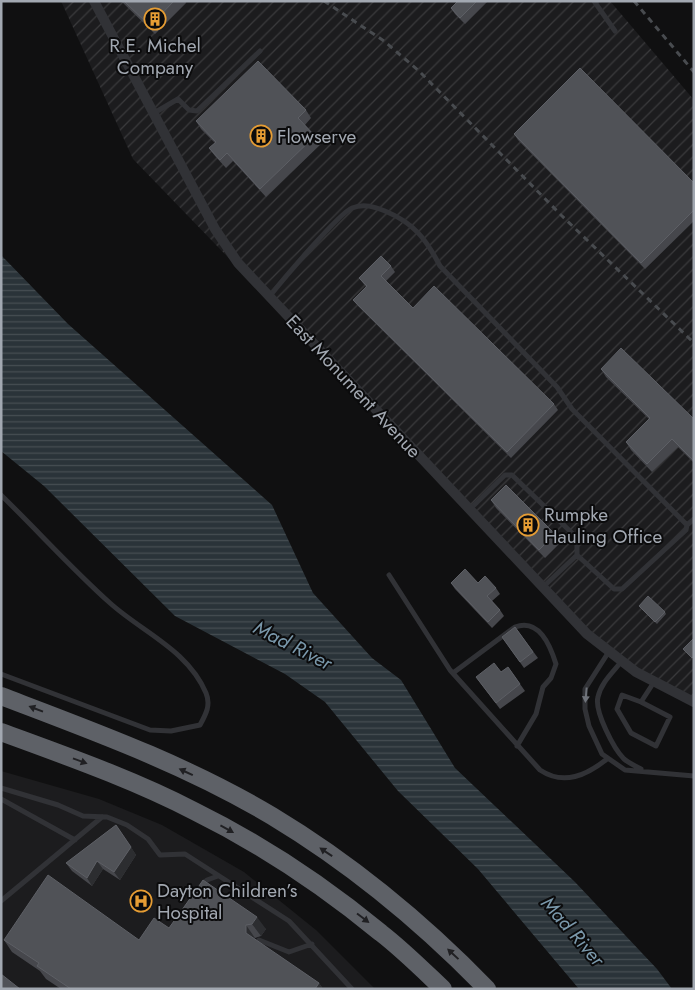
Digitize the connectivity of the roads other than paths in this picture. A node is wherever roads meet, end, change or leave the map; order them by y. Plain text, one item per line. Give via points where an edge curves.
1 (94, 1) edge
2 (594, 1) edge
3 (614, 31) dead end
4 (260, 51) dead end
5 (153, 113) junction
6 (269, 297) junction
7 (1, 496) edge
8 (470, 509) junction
9 (694, 519) edge
10 (687, 525) junction
11 (577, 555) junction
12 (389, 574) dead end
13 (543, 587) junction
14 (608, 653) junction
15 (621, 662) junction
16 (453, 673) junction
17 (1, 674) edge
18 (654, 682) junction
19 (1, 696) edge
20 (641, 702) junction
21 (694, 702) edge
22 (1, 732) edge
23 (517, 746) junction
24 (608, 759) junction
25 (643, 771) junction
26 (694, 776) edge
27 (1, 788) edge
28 (1, 799) edge
29 (102, 817) junction
30 (75, 840) junction
31 (218, 876) junction
32 (200, 890) edge
33 (1, 901) edge
34 (259, 940) edge
35 (312, 944) junction
36 (352, 989) edge
37 (443, 989) edge
38 (487, 989) edge

1 - 5 street, East Monument Avenue
2 - 3 lane
4 - 5 lane via 197,111 189,110 178,99
5 - 6 street, East Monument Avenue via 215,228 238,262
6 - 8 street, East Monument Avenue
6 - 10 lane via 338,219 352,208 372,205 405,219 430,247 440,266 557,387 572,409
7 - 17 lane via 110,603 156,636 185,662 206,692 208,706 200,724 171,730 150,730
8 - 11 lane via 505,475 512,475 574,535
8 - 13 street, East Monument Avenue
9 - 10 lane
10 - 11 lane via 686,530 622,589 614,588
11 - 13 lane
12 - 16 lane
13 - 14 street, East Monument Avenue
14 - 15 street, East Monument Avenue
14 -> 24 lane via 585,690 589,726 602,754
15 - 18 street, East Monument Avenue
15 - 25 lane via 602,685 597,699 600,716 617,751
16 - 23 lane
16 - 23 lane via 515,627 524,624 532,626 548,642 556,664 544,687 536,714
18 - 20 lane
18 - 21 street, East Monument Avenue
38 -> 19 highway via 400,908 332,856 272,816 215,785 117,740
20 - 20 lane via 622,695 617,709 631,733 656,746 670,717
22 -> 37 highway via 117,776 194,810 258,846 318,885 382,933
23 - 24 lane via 540,770 556,778 572,778
24 - 25 lane via 625,770
25 - 26 lane
27 - 29 lane via 83,816
28 - 30 lane
29 - 30 lane
29 - 31 lane via 127,825 141,834 160,855 185,854
30 - 33 lane
31 - 32 lane via 207,880
31 - 35 lane via 289,921
34 - 35 lane via 289,952
35 - 36 lane

